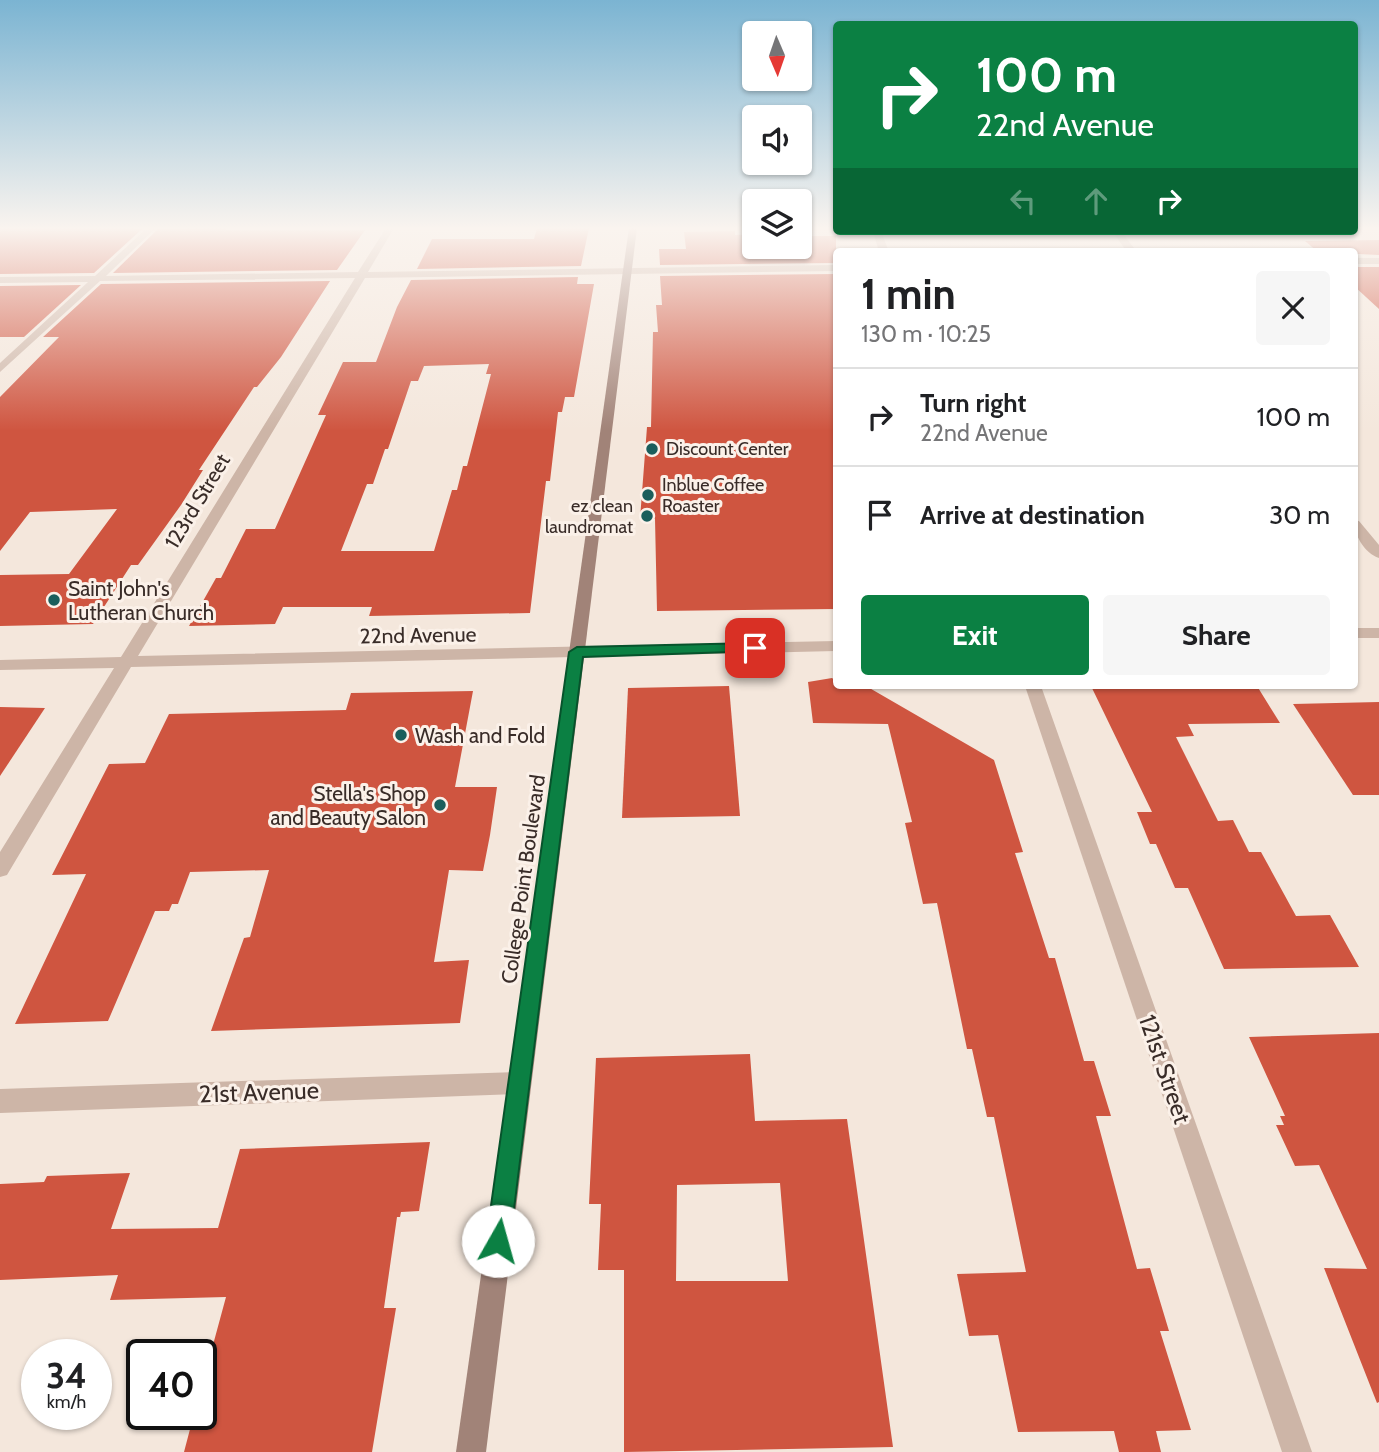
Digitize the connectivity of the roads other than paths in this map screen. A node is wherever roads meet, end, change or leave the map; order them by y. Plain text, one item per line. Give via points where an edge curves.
1 (79, 296) edge
2 (349, 296) edge
3 (624, 296) edge
4 (0, 369) edge
5 (1358, 529) edge
6 (1379, 554) edge
7 (1379, 632) edge
8 (1358, 633) edge
9 (833, 646) edge
10 (577, 652) junction
11 (125, 662) junction
12 (0, 665) edge
13 (1034, 689) edge
14 (0, 869) edge
15 (519, 1083) junction
16 (0, 1101) edge
17 (471, 1452) edge
18 (1297, 1452) edge

1 - 4 street
2 - 11 street, 123rd Street
3 - 10 street, College Point Boulevard
5 - 6 street
7 - 8 street
9 - 10 street, 22nd Avenue
10 - 11 street, 22nd Avenue
10 - 15 street, College Point Boulevard
11 - 12 street, 22nd Avenue
11 - 14 street, 123rd Street
13 - 18 street, 121st Street
15 - 16 street, 21st Avenue
15 - 17 street, College Point Boulevard

